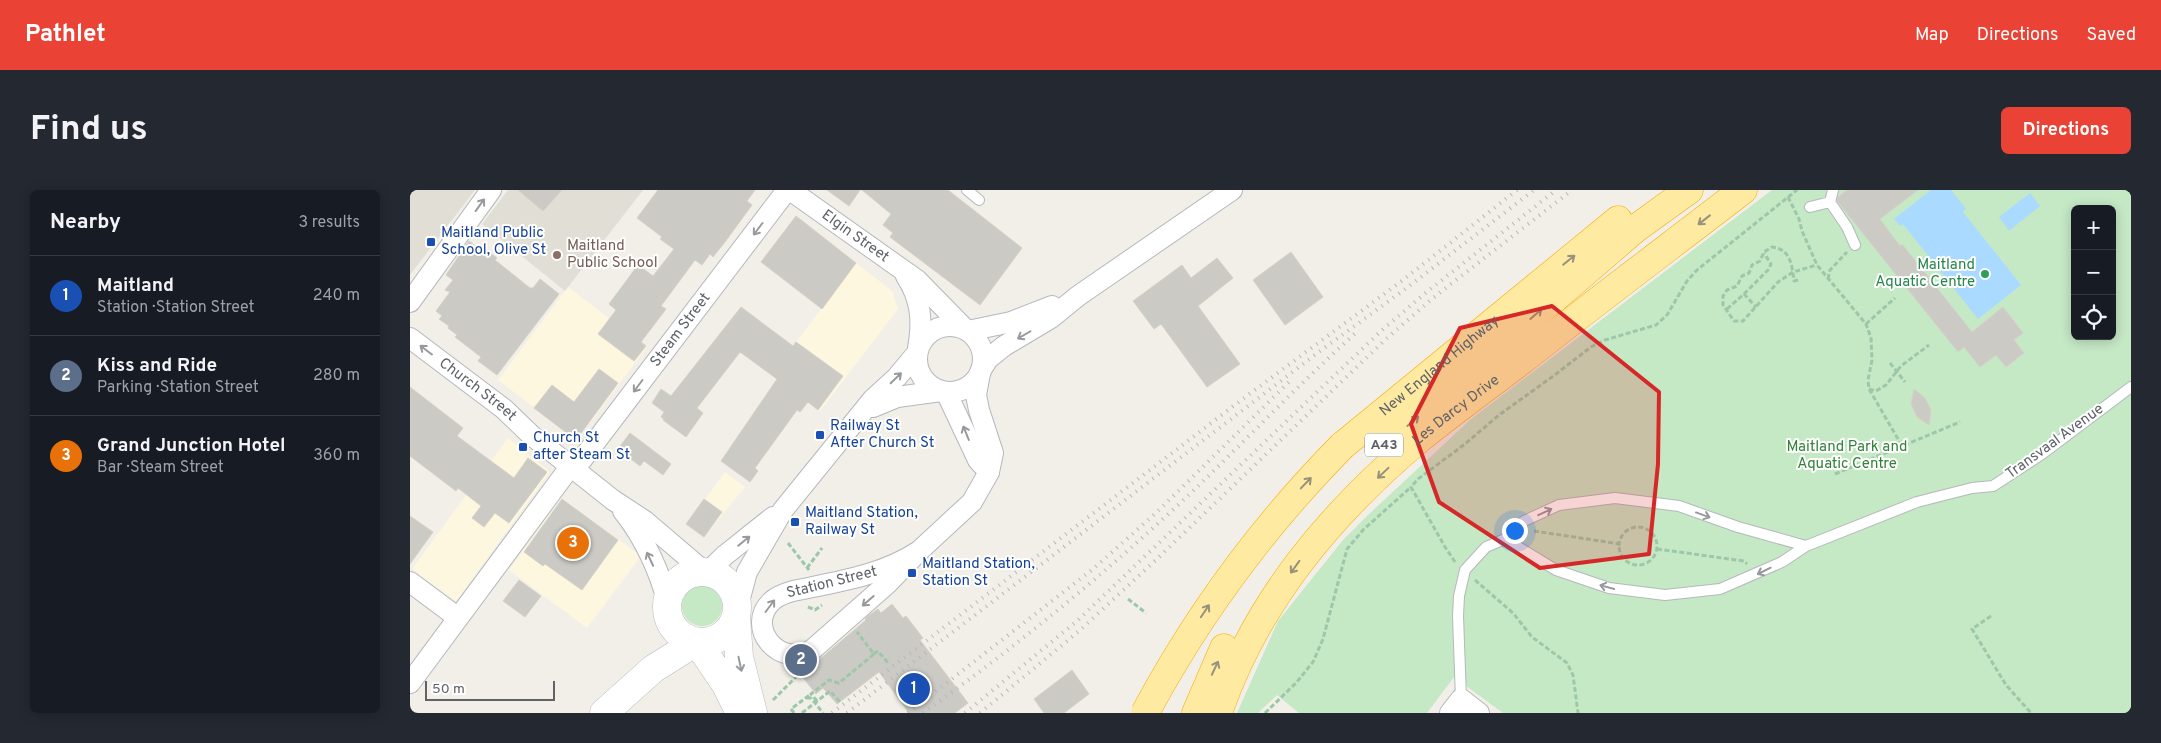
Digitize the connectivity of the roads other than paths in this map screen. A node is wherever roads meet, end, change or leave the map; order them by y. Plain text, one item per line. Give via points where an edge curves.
1 (491, 190) edge
2 (788, 190) edge
3 (967, 190) edge
4 (1232, 190) edge
5 (1658, 190) edge
6 (1689, 190) edge
7 (1742, 190) edge
8 (1833, 190) edge
9 (979, 200) dead end
10 (1830, 202) junction
11 (1810, 207) dead end
12 (1855, 245) road end
13 (896, 266) junction
14 (1078, 296) junction
15 (410, 302) edge
16 (966, 330) junction
17 (410, 338) edge
18 (918, 350) junction
19 (981, 371) junction
20 (2131, 386) edge
21 (943, 392) junction
22 (851, 427) junction
23 (572, 468) junction
24 (989, 472) junction
25 (613, 500) junction
26 (783, 510) junction
27 (1505, 539) junction
28 (1806, 546) junction
29 (918, 551) junction
30 (706, 573) junction
31 (410, 582) edge
32 (668, 607) junction
33 (736, 612) junction
34 (457, 617) junction
35 (696, 642) junction
36 (410, 683) edge
37 (614, 704) edge
38 (1455, 706) edge
39 (762, 709) edge
40 (740, 713) edge
41 (1145, 713) edge
42 (1196, 713) edge
43 (1218, 713) edge
44 (1479, 713) edge

15 -> 1 street
2 - 13 street, Elgin Street
2 -> 23 street, Steam Street
3 - 9 lane
4 - 14 street
41 -> 5 highway, New England Highway / A43, bridge via 1192,631 1230,576 1298,492 1342,446
42 -> 6 highway, A43 via 1213,670 1250,600 1277,559 1315,514 1355,473 1429,407 1635,229
7 -> 43 highway, Les Darcy Drive / A43 via 1419,440 1367,487 1326,529 1270,603 1247,642
8 - 10 lane
10 - 11 lane
10 - 12 lane
13 - 16 street, Elgin Street via 926,289
13 - 18 street, Elgin Street via 910,282 919,302 922,327
14 - 16 street via 1011,322
14 -> 19 street via 1051,318 1004,346 988,359
16 - 18 street via 949,326 934,330 922,340
16 - 19 street via 980,344
23 -> 17 street, Church Street via 504,409
18 - 21 street via 919,372 924,381
22 -> 18 street
19 - 21 street via 970,385 954,392
19 - 24 street, Station Street via 976,395 993,453
20 - 28 lane, Transvaal Avenue via 2042,454 1993,486 1917,502
21 - 22 street via 906,395 882,402
24 -> 21 street via 978,460 957,412
22 - 26 street
23 - 25 street, Church Street
23 - 34 street, Steam Street
24 - 29 street, Station Street via 972,502
25 - 30 street, Church Street
32 -> 25 street, Church Street via 663,584 638,535
30 -> 26 street
26 - 33 street via 747,572
27 -> 28 lane via 1524,522 1559,505 1615,498 1679,506
28 -> 27 lane, Transvaal Avenue via 1782,562 1720,589 1665,595 1610,588 1556,570
27 - 38 lane via 1486,547 1465,570 1459,596
29 -> 29 street, Station Street via 887,584 806,654 784,654 768,642 763,617 772,601 781,595 874,573 898,564
30 - 32 main road via 692,574 680,581 672,591
30 - 33 main road via 727,582 734,594
31 - 34 street
32 - 35 main road via 676,630
32 - 37 main road via 654,655 637,680
33 - 35 main road via 730,629 718,638
33 -> 39 main road via 739,657
34 - 36 street, Steam Street
35 - 37 main road via 668,658
35 - 40 main road via 725,683
38 - 44 street

